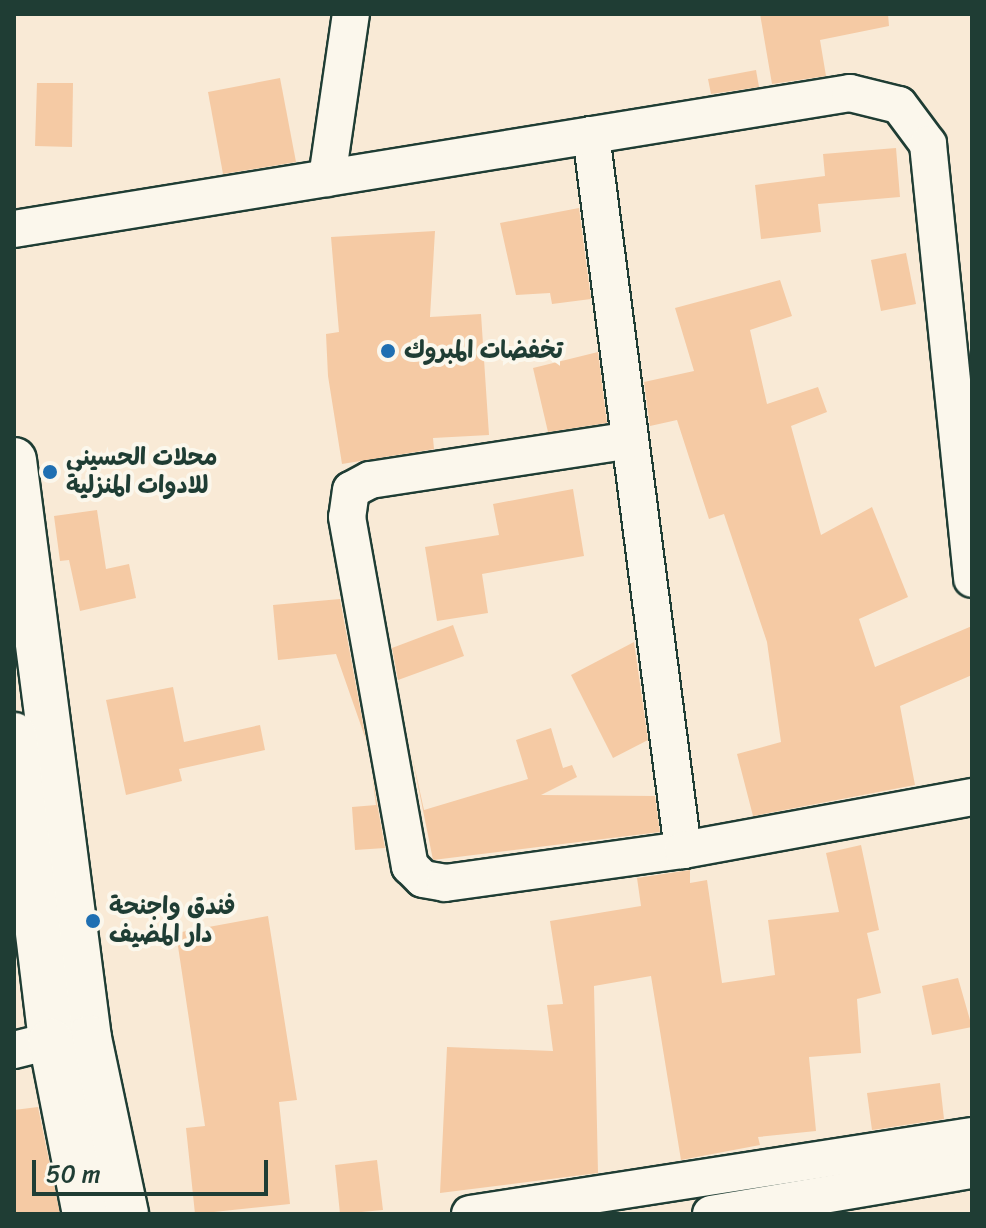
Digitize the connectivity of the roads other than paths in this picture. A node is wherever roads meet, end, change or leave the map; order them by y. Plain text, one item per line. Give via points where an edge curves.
1 (351, 14) edge
2 (591, 135) junction
3 (327, 178) junction
4 (14, 229) edge
5 (625, 441) junction
6 (963, 447) edge
7 (14, 460) edge
8 (972, 579) edge
9 (14, 735) edge
10 (972, 797) edge
11 (683, 850) junction
12 (32, 1046) edge
13 (972, 1136) edge
14 (972, 1170) edge
15 (813, 1206) edge
16 (474, 1213) edge
17 (85, 1214) edge
18 (126, 1214) edge
19 (711, 1214) edge

1 - 3 street
2 - 3 street
2 - 5 street
2 - 6 street via 850,93 899,105 928,144
3 - 4 street
5 - 11 street
5 - 11 street via 370,480 351,490 347,517 410,866 423,879 445,883
6 - 8 street
7 - 18 street via 89,1038
9 - 12 street
10 - 11 street
12 - 17 street
13 - 16 street
14 - 15 street
15 - 19 street

